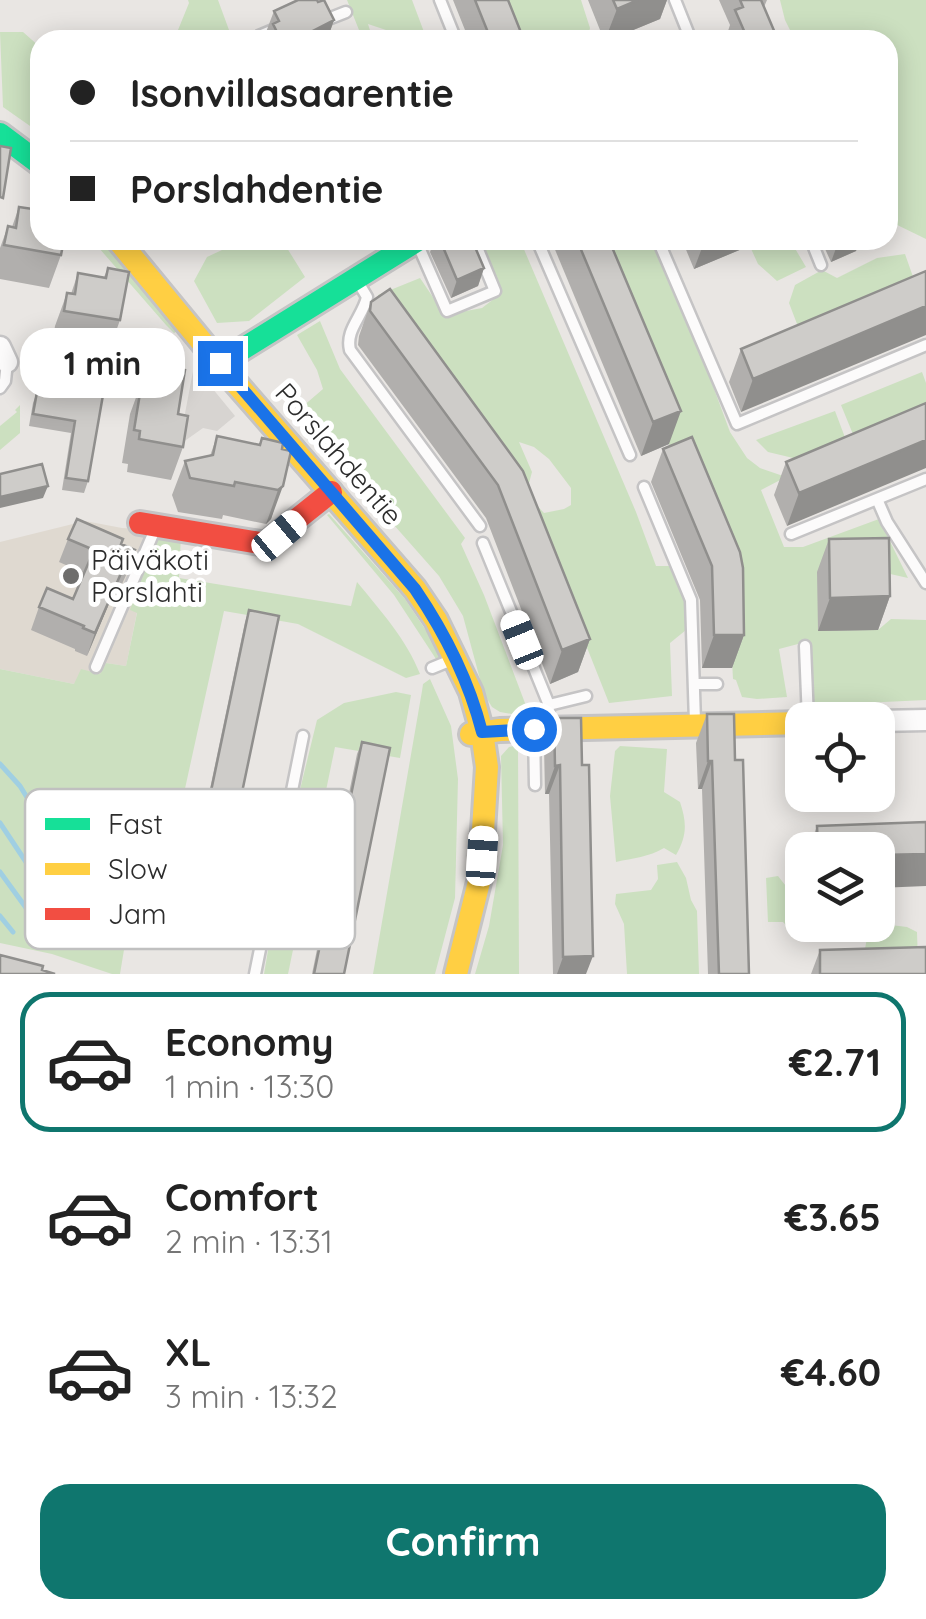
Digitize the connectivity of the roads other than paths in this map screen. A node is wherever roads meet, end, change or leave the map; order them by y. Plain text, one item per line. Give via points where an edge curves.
1 (440, 0) edge
2 (675, 0) edge
3 (346, 12) dead end
4 (309, 13) edge
5 (294, 20) edge
6 (272, 30) edge
7 (452, 30) edge
8 (687, 30) edge
9 (0, 134) edge
10 (30, 156) edge
11 (126, 250) edge
12 (401, 250) edge
13 (421, 250) edge
14 (478, 250) edge
15 (541, 250) edge
16 (662, 250) edge
17 (815, 250) edge
18 (822, 265) dead end
19 (356, 278) junction
20 (926, 345) edge
21 (3, 354) edge
22 (220, 363) junction
23 (0, 388) edge
24 (630, 455) dead end
25 (926, 479) edge
26 (644, 487) dead end
27 (331, 492) junction
28 (877, 499) junction
29 (148, 524) joint
30 (480, 526) dead end
31 (791, 534) dead end
32 (483, 543) dead end
33 (926, 583) edge
34 (805, 646) dead end
35 (457, 666) junction
36 (96, 667) dead end
37 (432, 668) dead end
38 (694, 684) junction
39 (717, 684) dead end
40 (586, 696) dead end
41 (805, 702) edge
42 (549, 705) junction
43 (926, 720) edge
44 (895, 721) edge
45 (785, 722) edge
46 (695, 725) junction
47 (541, 729) junction
48 (477, 733) junction
49 (303, 736) dead end
50 (535, 786) dead end
51 (293, 789) edge
52 (261, 949) edge
53 (256, 974) edge
54 (456, 974) edge

1 - 7 lane
2 - 8 lane
3 - 4 lane via 322,22
5 - 6 lane
9 - 10 street
11 - 22 street, Porslahdentie
12 - 19 street
13 - 14 lane via 446,311 495,291
15 - 24 lane
16 - 20 lane via 737,424
17 - 18 lane
19 - 22 street
19 - 30 lane via 368,297 351,330 350,350
21 - 23 lane
22 - 27 street, Porslahdentie
25 - 28 lane
26 - 38 lane via 691,600
27 - 29 street via 272,542 240,546
27 - 35 street, Porslahdentie via 415,589
28 - 31 lane
28 - 33 lane
29 - 36 lane
32 - 42 lane
34 - 41 lane
35 - 37 lane
35 - 48 street, Porslahdentie via 471,692
38 - 39 lane
38 - 46 lane
40 - 42 lane
42 - 47 lane
43 - 44 street
45 - 46 street
46 - 47 street
47 - 48 street
47 - 50 lane
48 - 54 street, Porslahdentie via 487,768 484,836
49 - 51 lane
52 - 53 lane

